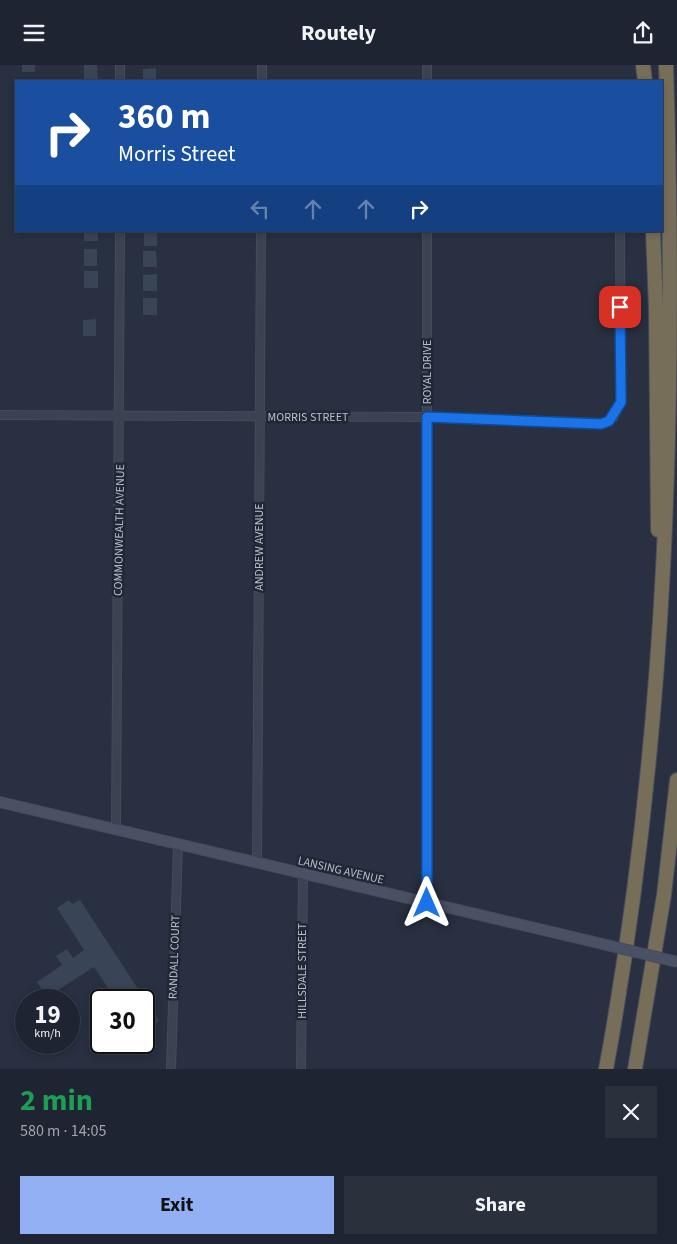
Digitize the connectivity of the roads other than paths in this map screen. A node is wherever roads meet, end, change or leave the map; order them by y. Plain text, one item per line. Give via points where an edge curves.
1 (120, 65) edge
2 (262, 65) edge
3 (426, 65) edge
4 (643, 65) edge
5 (666, 65) edge
6 (120, 80) edge
7 (262, 80) edge
8 (426, 80) edge
9 (645, 80) edge
10 (120, 232) edge
11 (261, 232) edge
12 (427, 232) edge
13 (620, 232) edge
14 (653, 232) edge
15 (0, 415) edge
16 (120, 416) junction
17 (260, 416) junction
18 (427, 417) junction
19 (660, 648) junction
20 (677, 780) edge
21 (0, 803) edge
22 (116, 828) junction
23 (178, 844) junction
24 (257, 863) junction
25 (303, 873) junction
26 (427, 903) junction
27 (677, 962) edge
28 (171, 1069) edge
29 (301, 1069) edge
30 (606, 1069) edge
31 (635, 1069) edge

1 - 6 street
2 - 7 street
3 - 8 street
4 - 9 highway
5 - 19 highway via 671,429
10 - 16 street, COMMONWEALTH AVENUE
11 - 17 street, ANDREW AVENUE
12 - 18 street, ROYAL DRIVE
13 - 18 street, MORRIS STREET via 621,402 613,418 601,424
14 - 19 highway
15 - 16 street, MORRIS STREET
16 - 17 street, MORRIS STREET
16 - 22 street, COMMONWEALTH AVENUE
17 - 18 street, MORRIS STREET
17 - 24 street, ANDREW AVENUE
18 - 26 street, ROYAL DRIVE
19 - 30 highway via 633,907
20 - 31 highway via 664,895
21 - 22 main road, LANSING AVENUE
22 - 23 main road, LANSING AVENUE
23 - 24 main road, LANSING AVENUE
23 - 28 street, RANDALL COURT
24 - 25 main road, LANSING AVENUE
25 - 26 main road, LANSING AVENUE
25 - 29 street, HILLSDALE STREET
26 - 27 main road, LANSING AVENUE, bridge

